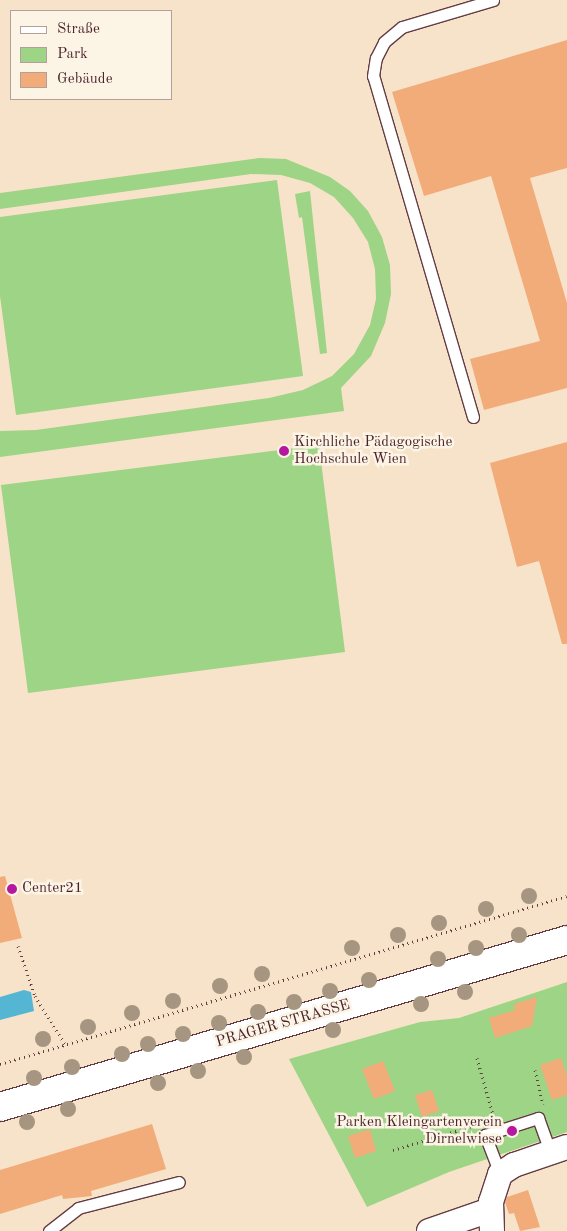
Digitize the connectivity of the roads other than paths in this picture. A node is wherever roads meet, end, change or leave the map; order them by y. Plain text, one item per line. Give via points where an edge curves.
1 (493, 0) edge
2 (473, 417) dead end
3 (567, 940) edge
4 (0, 1108) edge
5 (559, 1150) edge
6 (500, 1174) junction
7 (178, 1182) dead end
8 (491, 1220) edge
9 (49, 1231) edge
10 (430, 1231) edge

1 - 2 lane via 402,27 384,42 376,58 373,76
3 - 4 main road, PRAGER STRASSE
5 - 6 street via 514,1165
5 - 6 lane via 538,1118 485,1135
6 - 8 street
7 - 9 lane via 78,1208
8 - 10 street

